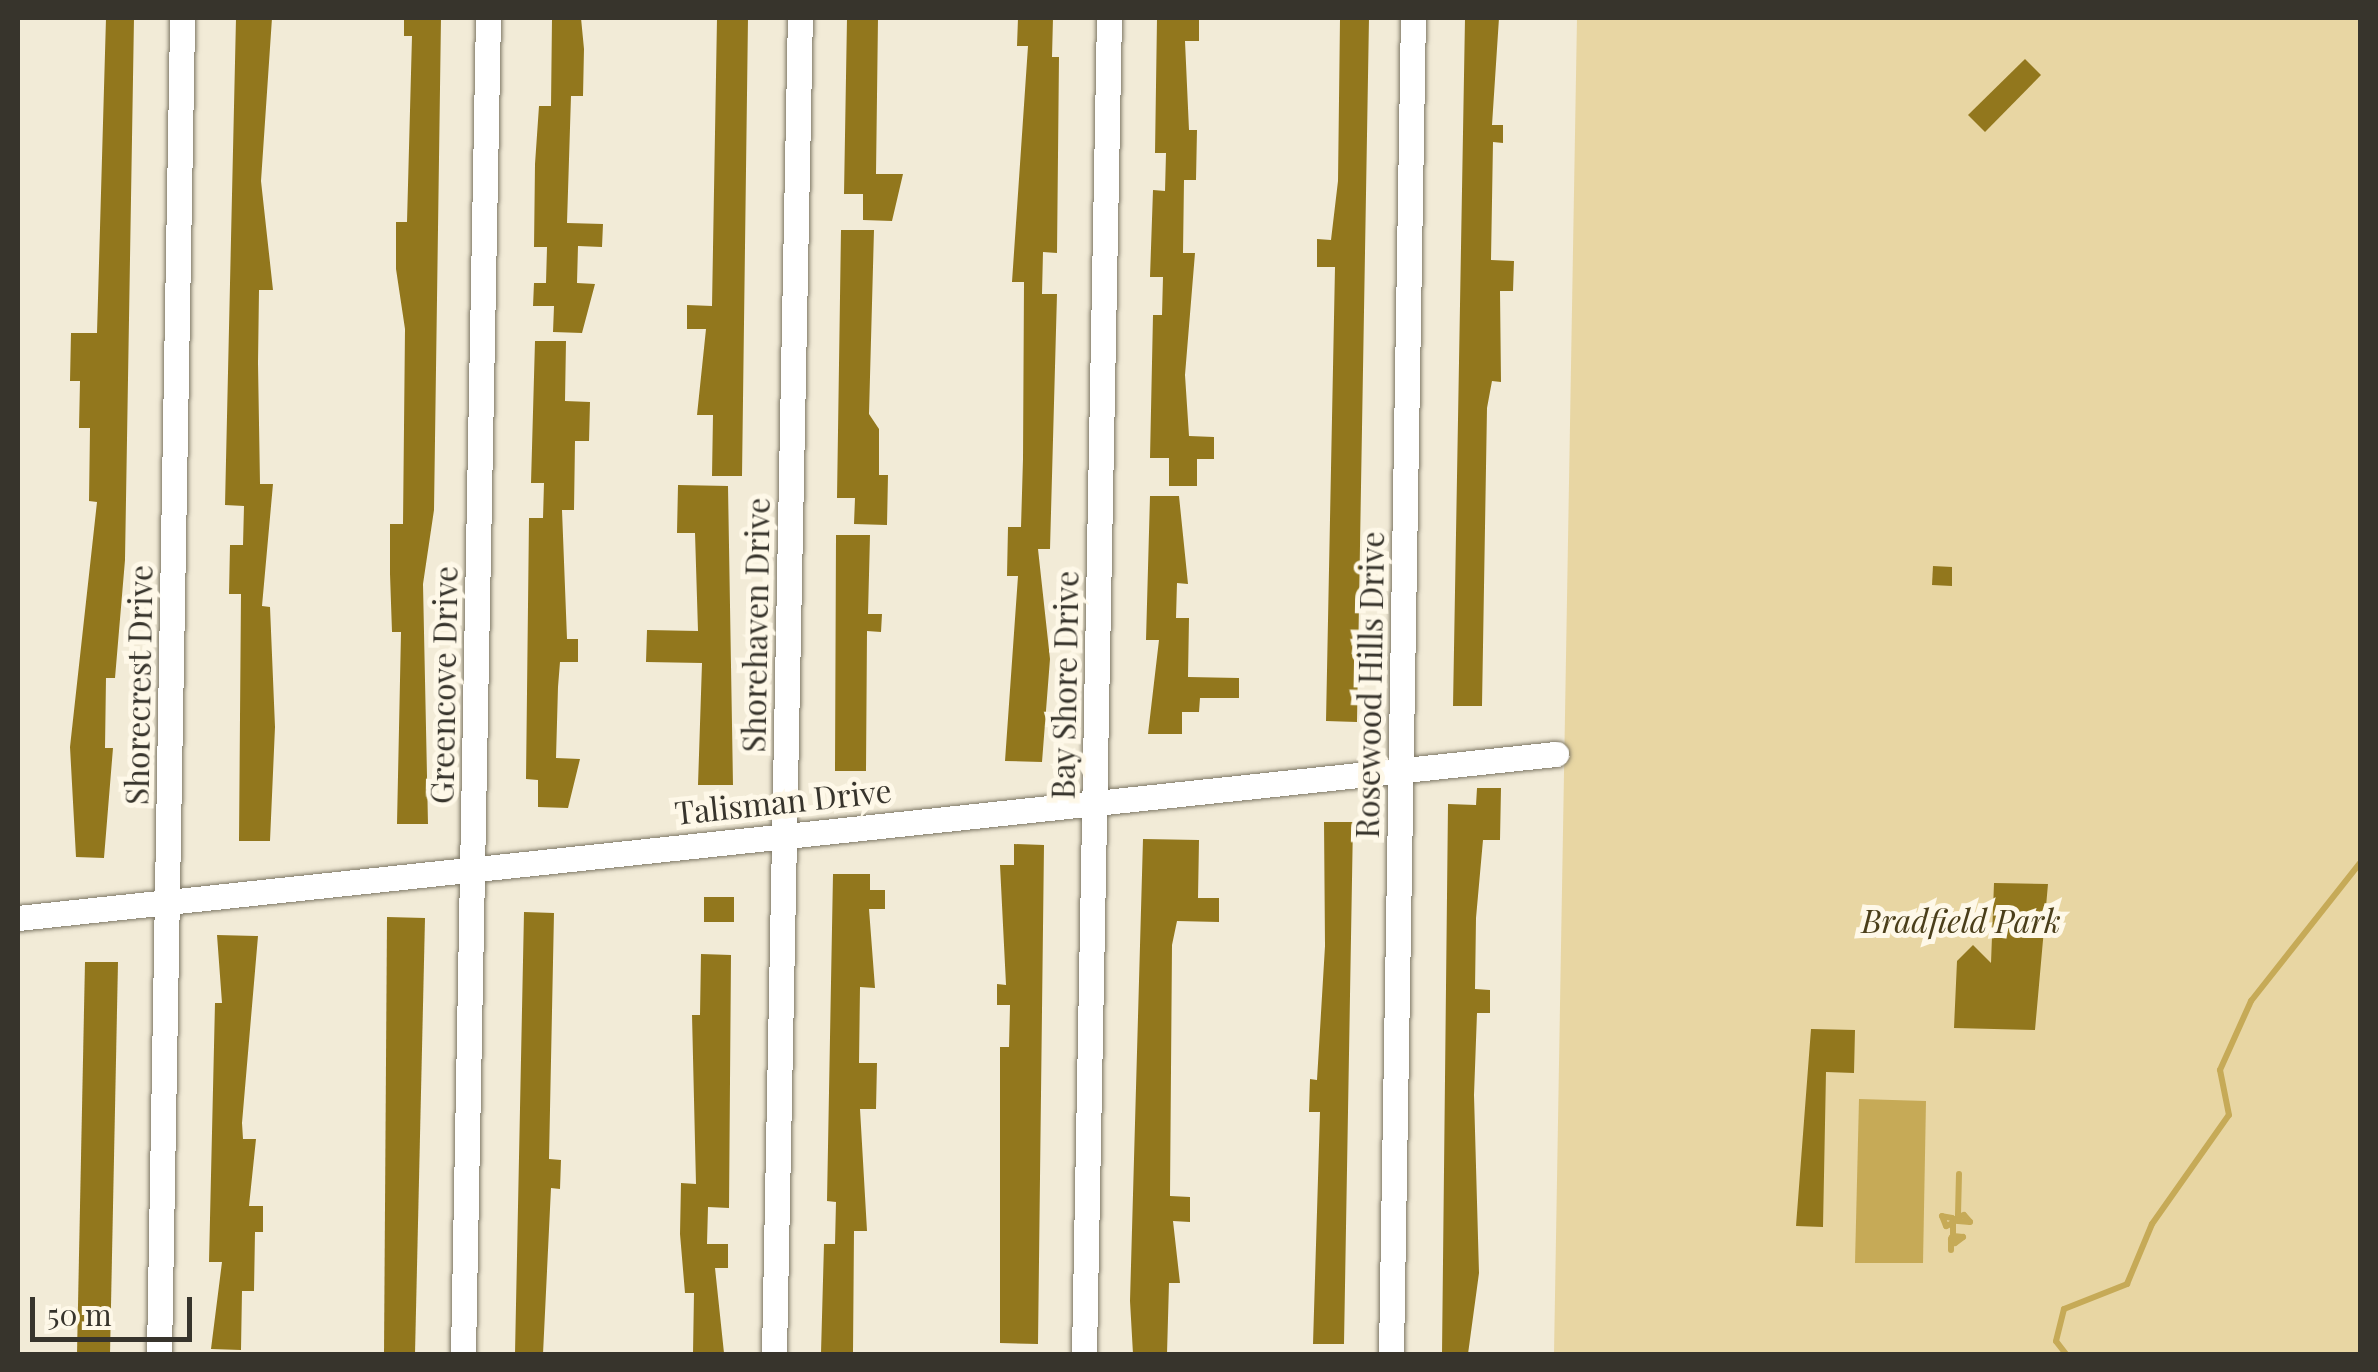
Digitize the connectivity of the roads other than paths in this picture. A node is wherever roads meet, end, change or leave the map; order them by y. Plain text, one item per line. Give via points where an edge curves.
1 (182, 18) edge
2 (488, 18) edge
3 (800, 18) edge
4 (1109, 18) edge
5 (1414, 18) edge
6 (1556, 754) dead end
7 (1399, 769) junction
8 (1095, 802) junction
9 (782, 835) junction
10 (472, 868) junction
11 (167, 902) junction
12 (18, 918) edge
13 (159, 1354) edge
14 (462, 1354) edge
15 (774, 1354) edge
16 (1084, 1354) edge
17 (1392, 1354) edge

1 - 11 street, Shorecrest Drive
2 - 10 street, Greencove Drive
3 - 9 street, Shorehaven Drive
4 - 8 street, Bay Shore Drive
5 - 7 street, Rosewood Hills Drive
6 - 7 street, Talisman Drive
7 - 8 street, Talisman Drive
7 - 17 street, Rosewood Hills Drive
8 - 9 street, Talisman Drive
8 - 16 street, Bay Shore Drive
9 - 10 street, Talisman Drive
9 - 15 street, Shorehaven Drive
10 - 11 street, Talisman Drive
10 - 14 street, Greencove Drive
11 - 12 street, Talisman Drive
11 - 13 street, Shorecrest Drive

